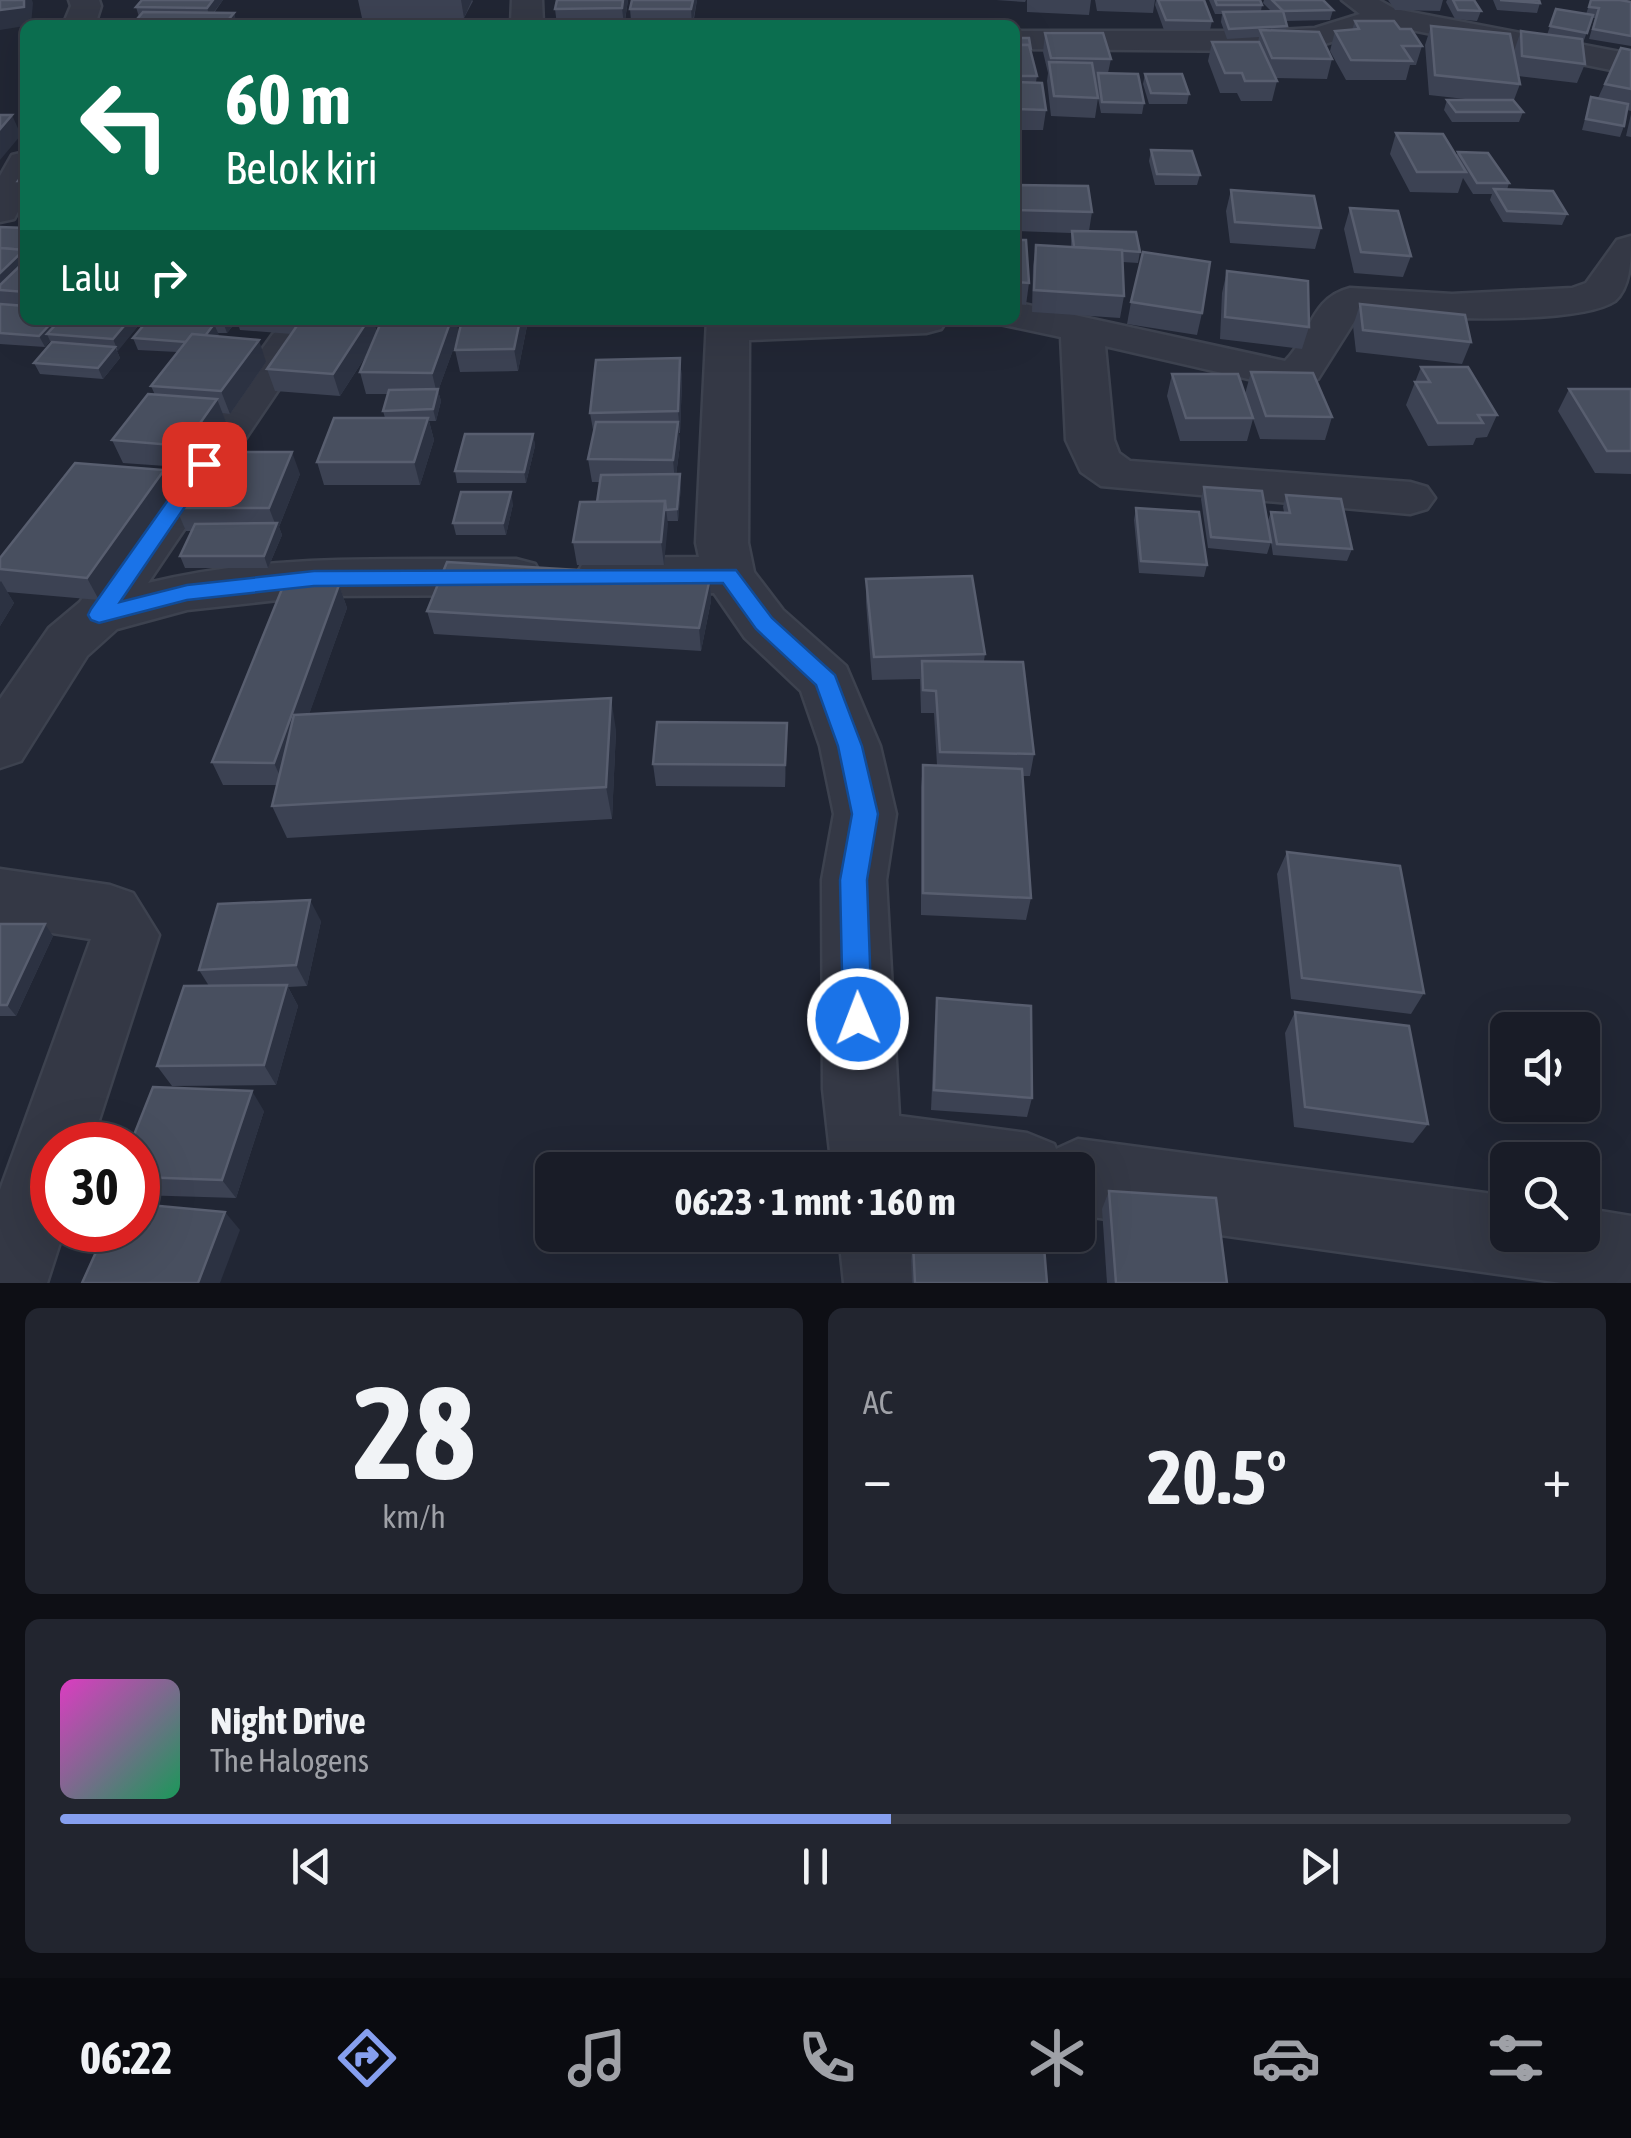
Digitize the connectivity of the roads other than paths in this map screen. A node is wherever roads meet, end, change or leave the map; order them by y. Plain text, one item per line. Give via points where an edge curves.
1 (1357, 0) edge
2 (1386, 16) junction
3 (1020, 40) edge
4 (1631, 64) edge
5 (20, 172) edge
6 (0, 211) edge
7 (1631, 248) edge
8 (1020, 316) edge
9 (311, 325) edge
10 (728, 325) edge
11 (1082, 328) junction
12 (1410, 498) dead end
13 (729, 576) junction
14 (99, 615) junction
15 (0, 746) edge
16 (0, 897) edge
17 (62, 1122) edge
18 (868, 1152) edge
19 (1095, 1178) edge
20 (30, 1215) edge
21 (1490, 1233) edge
22 (1600, 1250) edge
23 (880, 1252) edge
24 (1631, 1255) edge
25 (7, 1283) edge
26 (884, 1283) edge

1 - 2 street
2 - 3 street via 1318,37 1263,42
2 - 4 street
5 - 6 street
7 - 11 street via 1602,292 1575,300 1452,307 1350,301 1338,307 1310,362 1292,376
8 - 11 street
9 - 14 street via 288,343
10 - 13 street via 722,544
11 - 12 street via 1090,440 1098,462 1118,474
13 - 14 street via 314,578 187,592
13 - 18 street via 764,624 826,681 850,746 865,814 854,880
14 - 15 street via 68,642
16 - 17 street via 110,913 126,934
19 - 21 street
20 - 25 street
22 - 24 street
23 - 26 street

